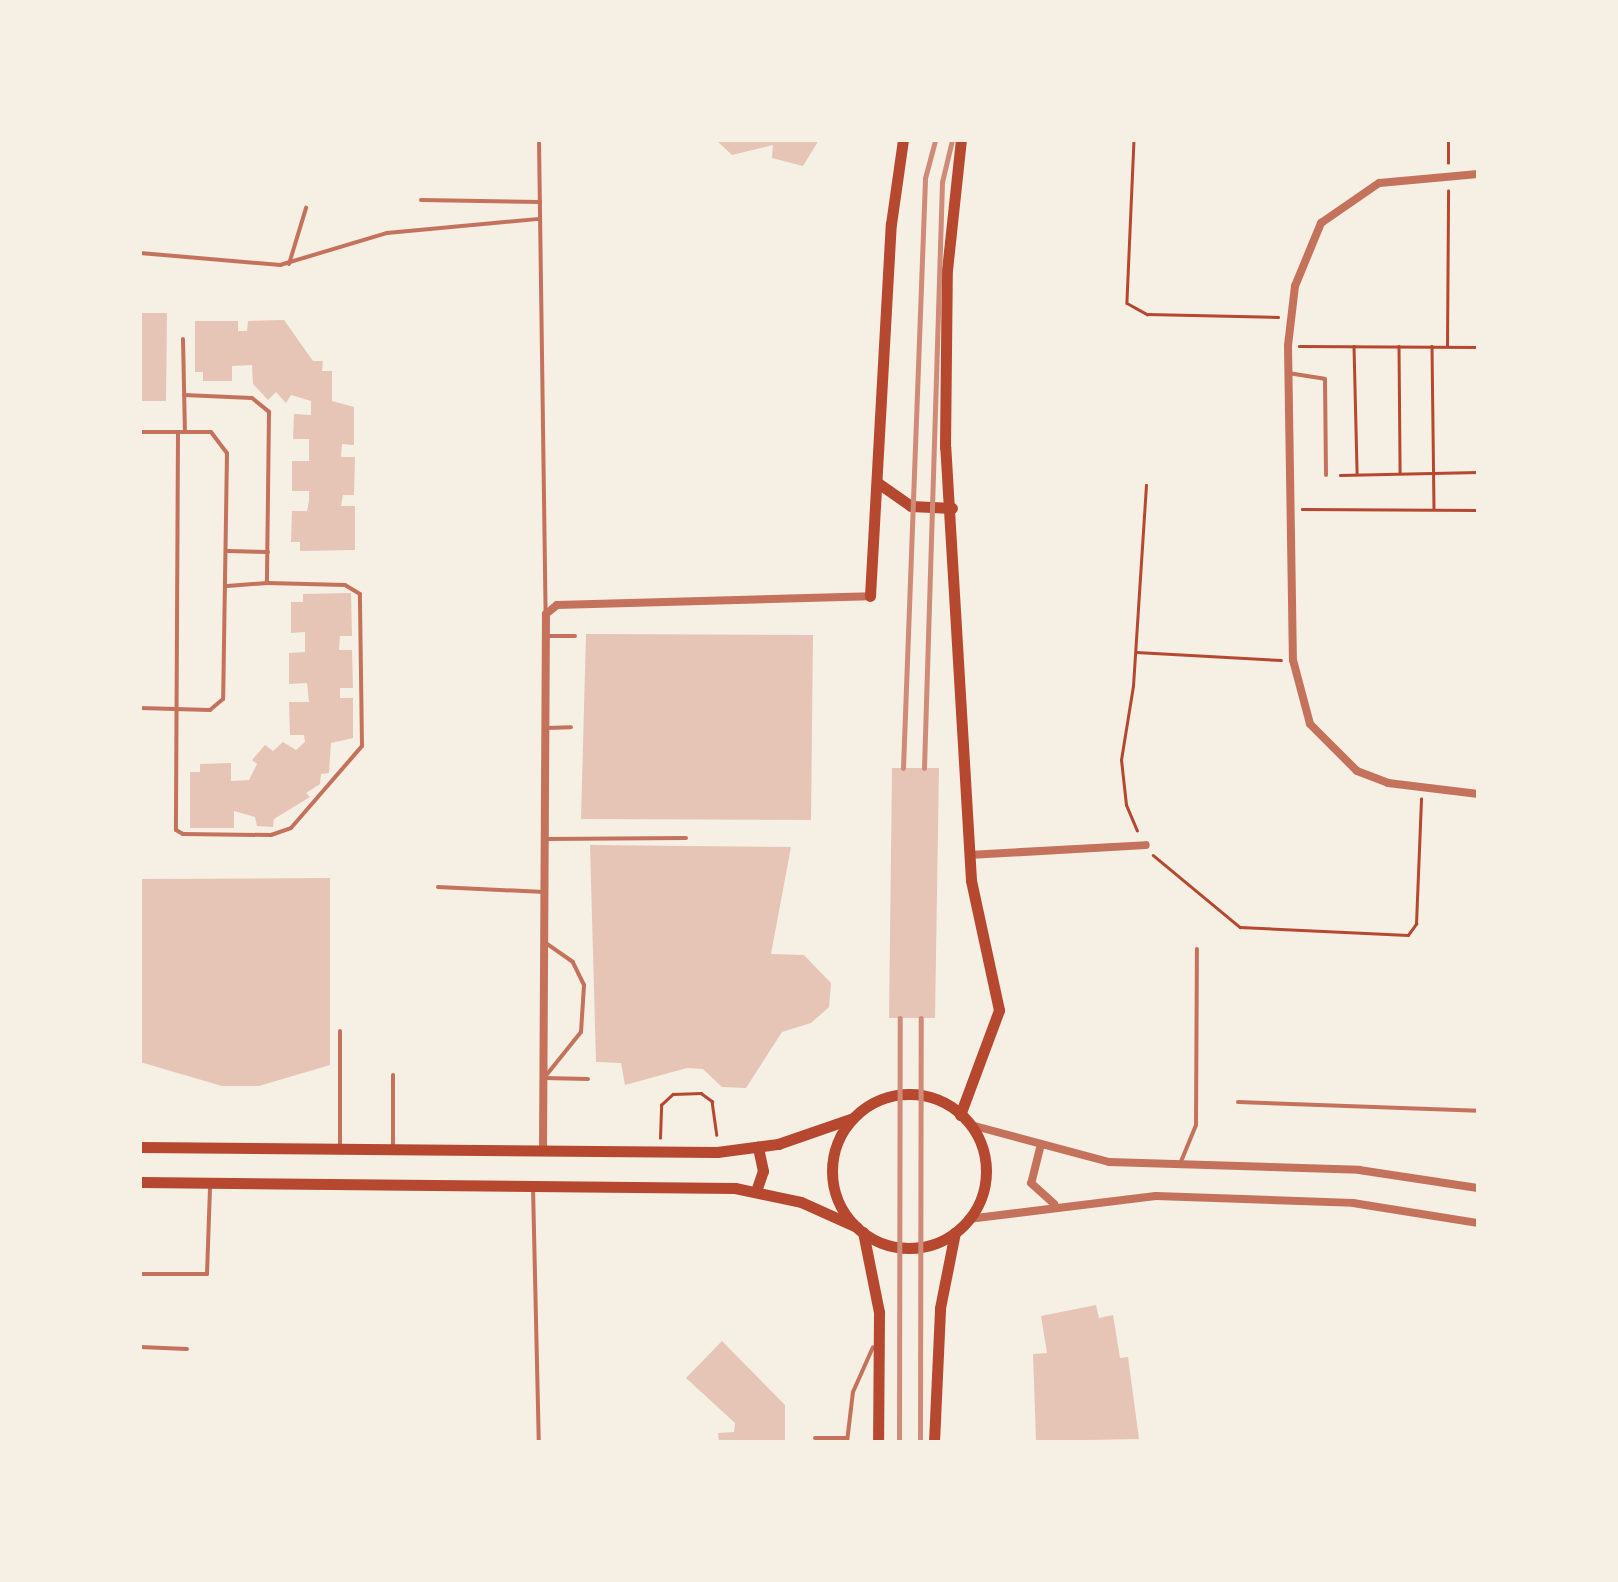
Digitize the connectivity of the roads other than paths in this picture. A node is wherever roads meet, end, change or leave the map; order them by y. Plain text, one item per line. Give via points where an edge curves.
1 (539, 140) edge
2 (903, 140) edge
3 (962, 140) edge
4 (1478, 174) edge
5 (421, 200) dead end
6 (540, 202) junction
7 (306, 208) dead end
8 (540, 219) junction
9 (140, 254) edge
10 (289, 264) junction
11 (184, 339) dead end
12 (1288, 373) junction
13 (184, 394) junction
14 (140, 432) edge
15 (178, 432) junction
16 (185, 432) junction
17 (1326, 475) road end
18 (878, 483) junction
19 (952, 508) junction
20 (226, 550) junction
21 (268, 552) junction
22 (267, 583) junction
23 (226, 586) junction
24 (870, 596) joint
25 (546, 614) junction
26 (546, 636) junction
27 (575, 636) dead end
28 (140, 708) edge
29 (176, 709) junction
30 (546, 728) junction
31 (572, 728) dead end
32 (1478, 794) edge
33 (686, 838) dead end
34 (545, 839) junction
35 (1146, 845) road end
36 (968, 855) junction
37 (438, 886) dead end
38 (545, 892) junction
39 (544, 942) junction
40 (1198, 948) dead end
41 (340, 1031) dead end
42 (393, 1074) dead end
43 (544, 1078) junction
44 (588, 1079) dead end
45 (1238, 1102) dead end
46 (1478, 1112) edge
47 (960, 1114) junction
48 (853, 1118) junction
49 (972, 1125) junction
50 (140, 1147) edge
51 (758, 1148) junction
52 (1040, 1148) junction
53 (340, 1149) junction
54 (393, 1149) junction
55 (544, 1150) junction
56 (1180, 1164) junction
57 (140, 1182) edge
58 (210, 1182) junction
59 (533, 1186) junction
60 (1478, 1188) edge
61 (756, 1191) junction
62 (1058, 1206) junction
63 (968, 1220) junction
64 (1478, 1223) edge
65 (860, 1230) junction
66 (955, 1232) junction
67 (140, 1274) edge
68 (878, 1339) junction
69 (140, 1347) edge
70 (187, 1349) dead end
71 (815, 1438) dead end
72 (846, 1440) edge
73 (539, 1442) edge
74 (878, 1442) edge
75 (934, 1442) edge

1 - 6 lane
2 - 18 main road
3 - 19 main road via 944,330
4 - 12 street via 1379,183 1334,211 1304,253 1290,317
5 - 6 lane
6 - 8 lane
7 - 10 lane
8 - 10 lane via 388,233
8 - 25 lane
9 - 10 lane
11 - 13 lane
12 - 17 lane via 1325,379
12 - 32 street via 1297,694 1330,750 1372,777
13 - 16 lane
13 - 21 lane via 252,398 267,406
14 - 15 lane
15 - 16 lane
15 - 29 lane
16 - 20 lane via 211,432 226,446
18 - 19 main road via 911,506
18 - 24 main road
19 - 36 main road
20 - 21 lane
20 - 23 lane
21 - 22 lane
22 - 23 lane
22 - 29 lane via 345,585 360,594 362,746 355,761 291,828 271,835 182,834 176,830
23 - 29 lane via 223,699 210,710
24 - 25 street via 556,605
25 - 26 street
26 - 27 lane
26 - 30 street
28 - 29 lane
30 - 31 lane
30 - 34 street
33 - 34 lane
34 - 38 street
35 - 36 street
36 - 47 main road via 998,1010
37 - 38 lane
38 - 39 street
39 - 43 street
39 - 43 lane via 573,962 584,985 581,1032
40 - 56 lane via 1196,1125
41 - 53 lane
42 - 54 lane
43 - 44 lane
43 - 55 street
45 - 46 lane
47 - 48 main road via 938,1099 902,1094
47 - 49 main road
48 - 51 main road
48 - 65 main road via 836,1148 833,1182
49 - 52 street
49 - 63 main road via 986,1173
50 - 53 main road
51 - 55 main road
51 - 61 main road via 763,1170
52 - 56 street via 1110,1162
52 - 62 street via 1032,1183
53 - 54 main road
54 - 55 main road
56 - 60 street via 1359,1170
57 - 58 main road
58 - 59 main road
58 - 67 lane via 207,1274
59 - 61 main road
59 - 73 lane
61 - 65 main road
62 - 63 street
62 - 64 street via 1156,1196 1253,1197 1392,1207
63 - 66 main road
65 - 66 main road via 909,1247
65 - 68 main road via 876,1285
66 - 75 main road via 940,1308
68 - 72 lane via 853,1392
68 - 74 main road
69 - 70 lane
71 - 72 lane

